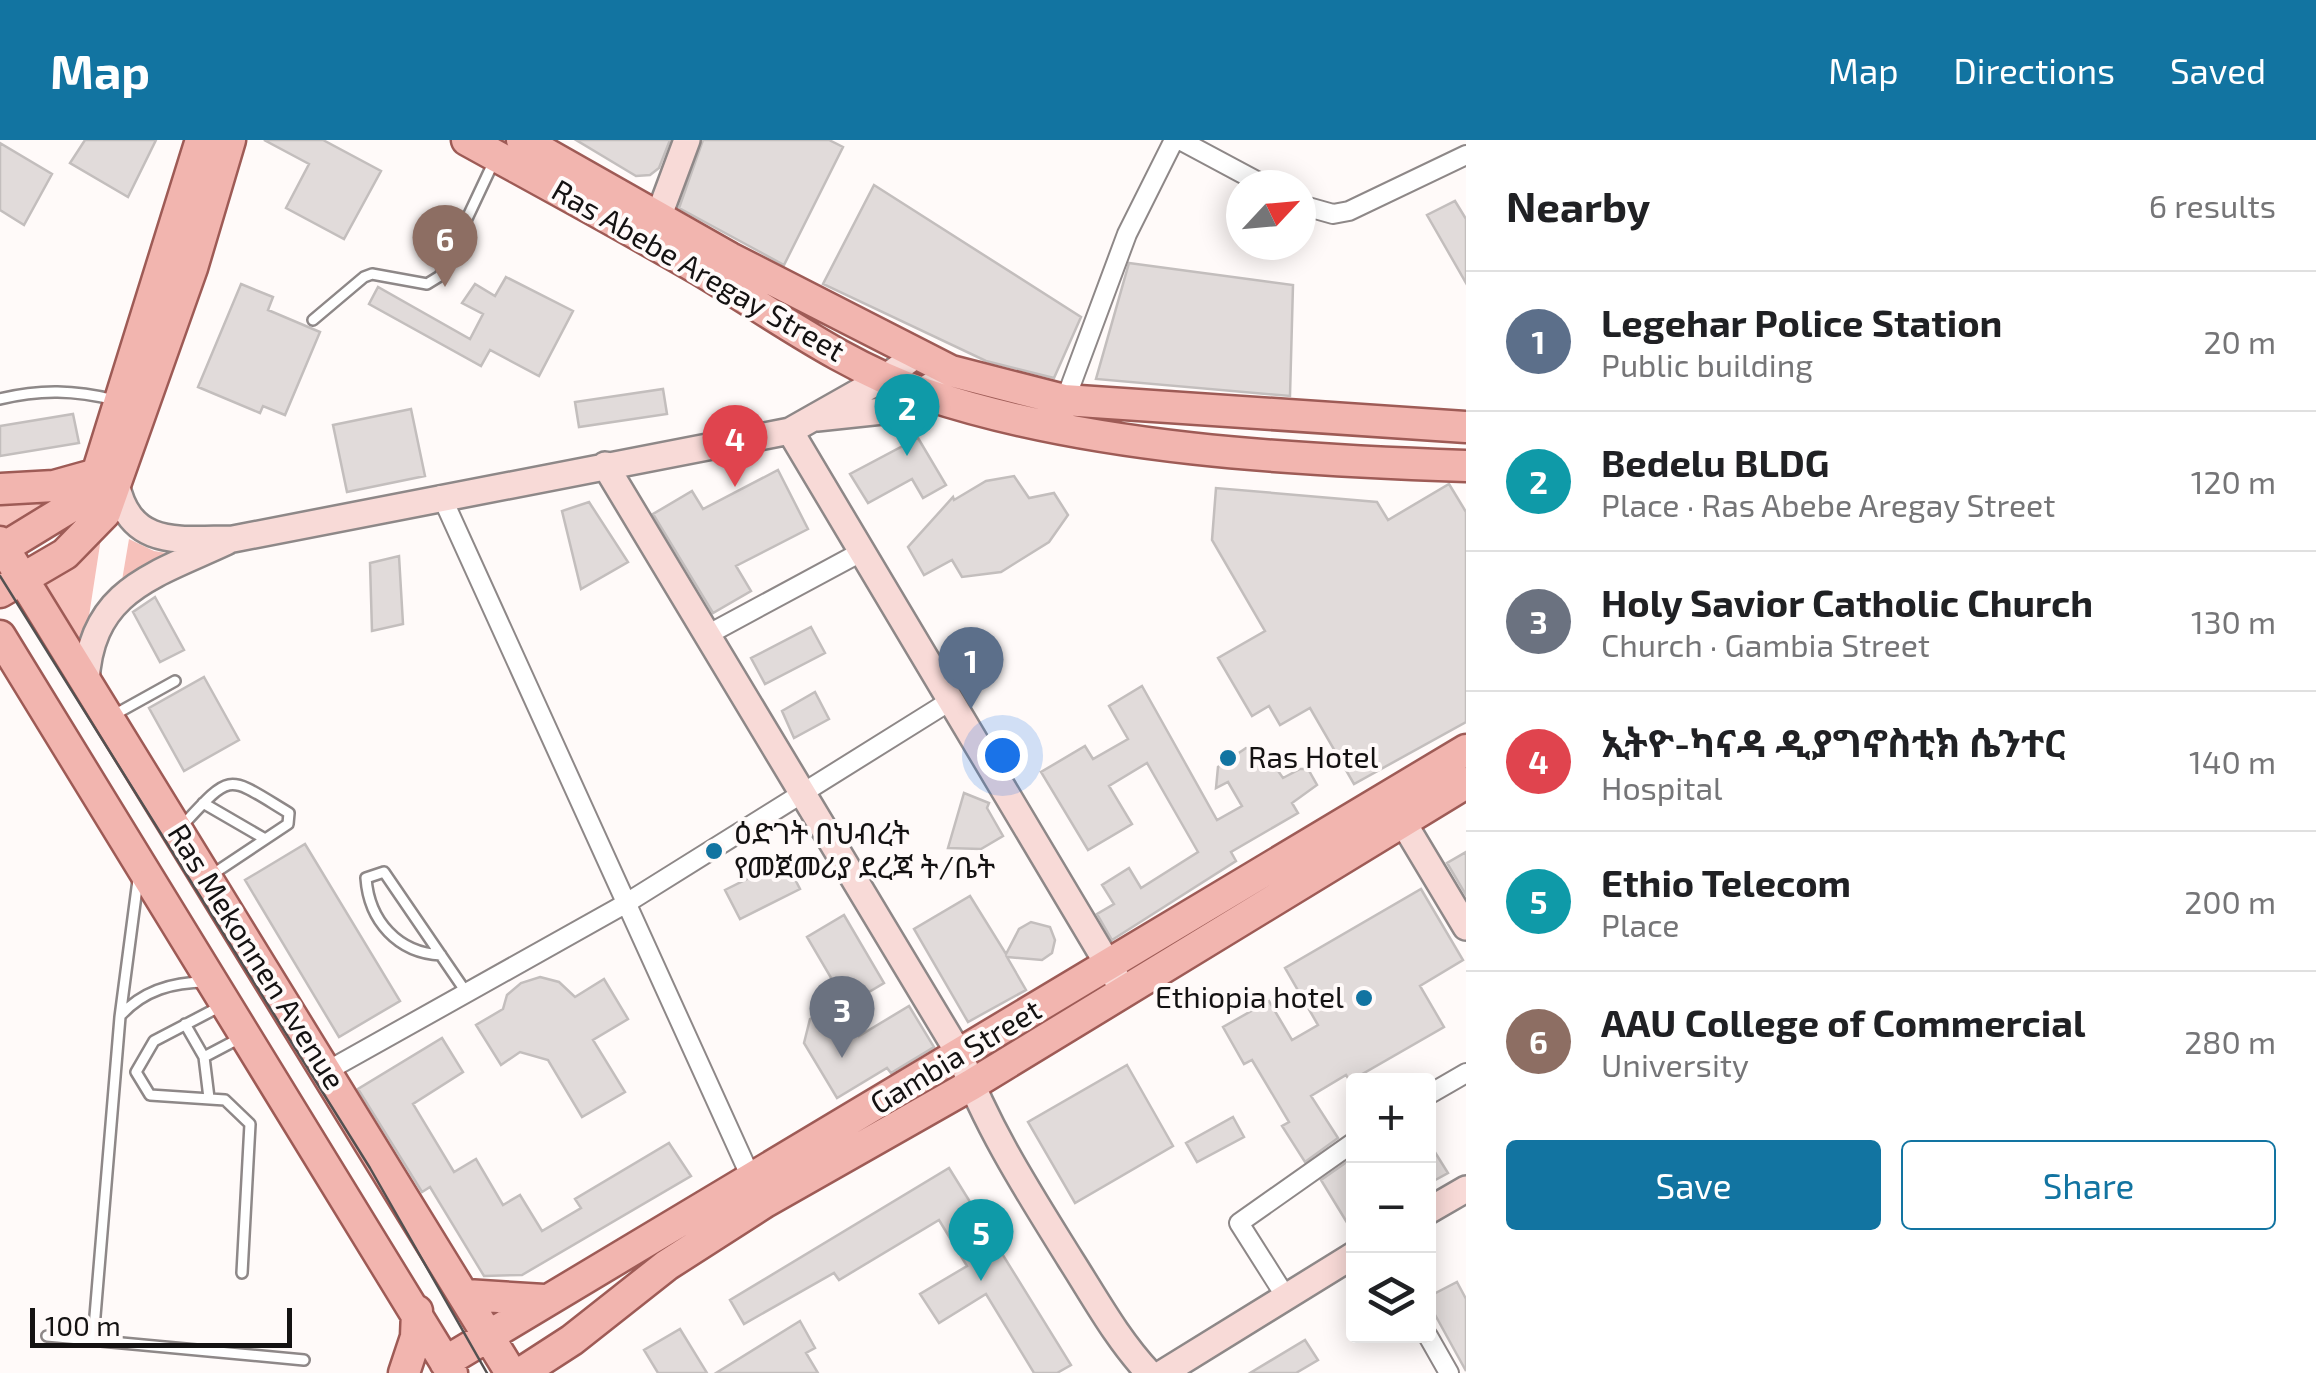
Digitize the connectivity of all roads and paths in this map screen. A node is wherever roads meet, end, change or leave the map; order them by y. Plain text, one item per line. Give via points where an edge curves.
1 (201, 140) edge
2 (230, 140) edge
3 (467, 140) edge
4 (687, 140) edge
5 (1177, 140) edge
6 (509, 148) edge
7 (1466, 155) edge
8 (1235, 170) edge
9 (1316, 209) edge
10 (654, 228) junction
11 (313, 320) dead end
12 (917, 354) junction
13 (951, 371) junction
14 (889, 376) junction
15 (922, 393) junction
16 (0, 400) edge
17 (118, 400) junction
18 (1061, 415) junction
19 (1371, 424) junction
20 (801, 425) junction
21 (1466, 427) edge
22 (1369, 462) junction
23 (605, 465) junction
24 (1466, 466) edge
25 (106, 478) junction
26 (0, 489) edge
27 (442, 496) junction
28 (233, 539) junction
29 (1, 547) edge
30 (861, 552) junction
31 (12, 586) edge
32 (0, 636) edge
33 (707, 636) junction
34 (175, 681) dead end
35 (86, 682) junction
36 (950, 701) junction
37 (107, 718) junction
38 (1466, 750) edge
39 (1466, 783) edge
40 (802, 793) junction
41 (203, 803) junction
42 (1395, 809) junction
43 (178, 831) junction
44 (265, 839) junction
45 (140, 862) junction
46 (207, 878) junction
47 (625, 904) junction
48 (1466, 927) edge
49 (440, 955) junction
50 (1116, 977) junction
51 (222, 992) junction
52 (466, 992) junction
53 (120, 1017) junction
54 (185, 1024) junction
55 (247, 1034) junction
56 (960, 1055) junction
57 (204, 1057) junction
58 (327, 1071) junction
59 (1466, 1074) edge
60 (971, 1084) junction
61 (1436, 1091) edge
62 (208, 1098) junction
63 (1346, 1148) edge
64 (753, 1182) junction
65 (1466, 1189) edge
66 (1436, 1206) edge
67 (1346, 1260) edge
68 (242, 1274) dead end
69 (1284, 1294) junction
70 (466, 1295) junction
71 (544, 1300) junction
72 (417, 1310) junction
73 (489, 1333) junction
74 (48, 1336) dead end
75 (93, 1340) junction
76 (572, 1340) junction
77 (1214, 1340) junction
78 (1432, 1343) edge
79 (304, 1360) dead end
80 (1129, 1361) edge
81 (443, 1370) edge
82 (404, 1373) edge
83 (511, 1373) edge
84 (521, 1373) edge
85 (560, 1373) edge
86 (1149, 1373) edge
87 (1164, 1373) edge
88 (1209, 1373) edge
89 (1449, 1373) edge

1 - 17 main road
2 - 25 main road via 192,268
3 - 6 main road, Ras Abebe Aregay Street
4 - 10 street
5 - 8 street
5 - 18 street via 1127,234
6 - 10 main road, Ras Abebe Aregay Street
6 - 11 lane via 440,276 427,284 364,277
7 - 9 street via 1349,211
10 - 12 main road, Ras Abebe Aregay Street
10 - 14 main road, Ras Abebe Aregay Street via 819,347
12 - 13 main road, Ras Abebe Aregay Street
12 - 14 street
13 - 15 street
13 - 18 main road, Ras Abebe Aregay Street
14 - 15 main road, Ras Abebe Aregay Street
14 - 20 street
15 - 18 main road, Ras Abebe Aregay Street
15 - 20 street via 892,410
16 - 17 lane via 33,391
17 - 25 main road
18 - 19 main road, Ras Abebe Aregay Street
18 - 22 main road, Ras Abebe Aregay Street
19 - 21 main road, Ras Abebe Aregay Street
19 - 22 main road
20 - 23 street
20 - 30 street
22 - 24 main road, Ras Abebe Aregay Street
23 - 27 street
23 - 33 street
25 - 26 main road
25 - 28 street via 128,515 152,535
25 - 29 main road
25 - 31 main road via 105,513 87,535
27 - 28 street
27 - 47 street
28 - 35 street via 113,602 94,634
29 - 31 main road, Ras Mekonnen Avenue
30 - 33 street
30 - 36 street
31 - 35 main road, Ras Mekonnen Avenue
32 - 45 main road, Ras Mekonnen Avenue
33 - 40 street
34 - 37 lane
35 - 37 main road, Ras Mekonnen Avenue
36 - 40 street
36 - 50 street
37 - 43 main road, Ras Mekonnen Avenue
38 - 42 main road, Gambia Street
39 - 42 main road, Gambia Street
40 - 47 street
40 - 56 street
41 - 43 lane
41 - 44 lane
41 - 44 lane via 217,788 239,783 289,813 288,824
42 - 48 street
42 - 50 main road, Gambia Street
43 - 46 main road, Ras Mekonnen Avenue
44 - 46 lane
45 - 51 main road, Ras Mekonnen Avenue
45 - 53 lane
46 - 58 main road, Ras Mekonnen Avenue
47 - 52 street
47 - 64 street
49 - 49 lane via 384,872 366,878 367,894 396,942 414,954
49 - 52 lane
50 - 56 main road, Gambia Street
50 - 60 main road, Gambia Street
51 - 53 lane via 165,986
51 - 54 lane
51 - 55 main road, Ras Mekonnen Avenue
52 - 58 street
53 - 75 lane
54 - 57 lane
54 - 62 lane via 154,1041 136,1072 150,1096
55 - 57 lane
55 - 72 main road, Ras Mekonnen Avenue
56 - 60 street
56 - 64 main road, Gambia Street
57 - 62 lane
58 - 70 main road, Ras Mekonnen Avenue
59 - 61 street
60 - 76 main road, Gambia Street via 764,1202 667,1265
60 - 80 street
62 - 68 lane via 225,1100 250,1124
63 - 69 street via 1238,1223
64 - 71 main road, Gambia Street
65 - 66 street
67 - 69 street
69 - 77 street
70 - 71 main road
70 - 73 main road, Ras Mekonnen Avenue
71 - 73 main road, Gambia Street
72 - 81 main road, Ras Mekonnen Avenue
72 - 82 main road
73 - 81 main road, Gambia Street
73 - 83 main road, Ras Mekonnen Avenue
74 - 75 lane
75 - 79 lane
76 - 84 main road, Gambia Street
76 - 85 main road
77 - 87 street
77 - 88 street
78 - 89 street
80 - 86 street

